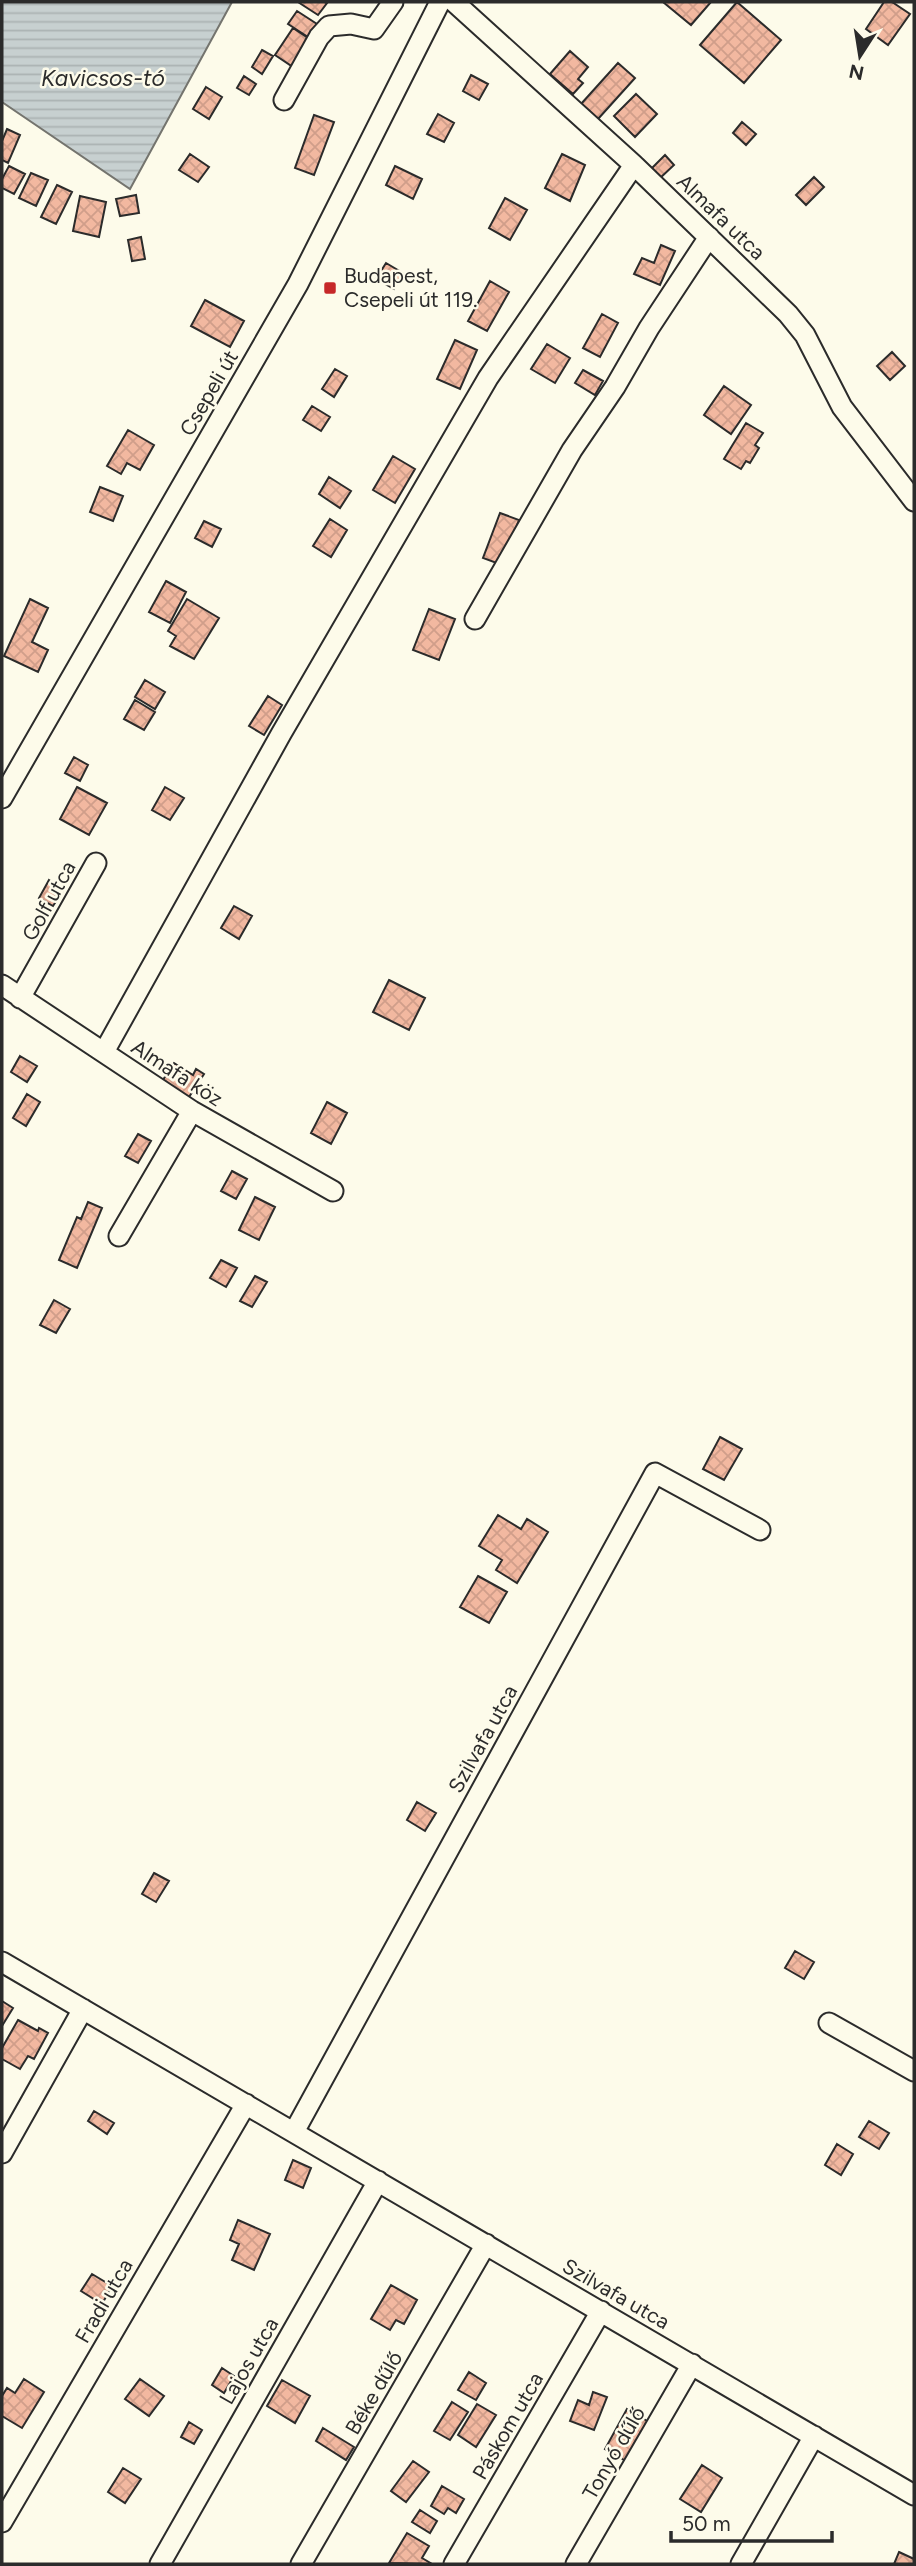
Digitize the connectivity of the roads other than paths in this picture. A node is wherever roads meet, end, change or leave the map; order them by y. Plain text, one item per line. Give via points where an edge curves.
1 (393, 2) edge
2 (440, 2) edge
3 (454, 2) edge
4 (284, 100) dead end
5 (634, 165) junction
6 (709, 237) junction
7 (914, 501) edge
8 (475, 619) dead end
9 (2, 798) edge
10 (96, 863) dead end
11 (2, 985) edge
12 (20, 998) junction
13 (104, 1052) junction
14 (192, 1111) junction
15 (333, 1191) dead end
16 (119, 1236) dead end
17 (760, 1530) dead end
18 (2, 1962) edge
19 (83, 2009) junction
20 (829, 2023) dead end
21 (914, 2071) edge
22 (246, 2104) junction
23 (294, 2132) junction
24 (2, 2152) edge
25 (378, 2181) junction
26 (486, 2244) junction
27 (601, 2311) junction
28 (692, 2364) junction
29 (814, 2436) junction
30 (914, 2495) edge
31 (2, 2522) edge
32 (160, 2564) edge
33 (301, 2564) edge
34 (454, 2564) edge
35 (576, 2564) edge
36 (740, 2564) edge

1 - 4 street via 374,29 329,26
2 - 9 street, Csepeli út via 298,284
3 - 5 street, Almafa utca
5 - 6 street, Almafa utca
5 - 13 street via 488,377
6 - 7 street, Almafa utca via 805,335 842,407
6 - 8 street via 572,450
10 - 12 street, Golf utca
11 - 12 street, Almafa köz
12 - 13 street, Almafa köz
13 - 14 street, Almafa köz
14 - 15 street, Almafa köz
14 - 16 street
17 - 23 street, Szilvafa utca via 655,1473
18 - 19 street, Szilvafa utca
19 - 22 street, Szilvafa utca
19 - 24 street
20 - 21 street
22 - 23 street, Szilvafa utca
22 - 31 street, Fradi utca
23 - 25 street, Szilvafa utca
25 - 26 street, Szilvafa utca
25 - 32 street, Lajos utca
26 - 27 street, Szilvafa utca
26 - 33 street, Béke dűlő
27 - 28 street, Szilvafa utca
27 - 34 street, Páskom utca
28 - 29 street, Szilvafa utca
28 - 35 street, Tonyó dűlő
29 - 30 street, Szilvafa utca
29 - 36 street

